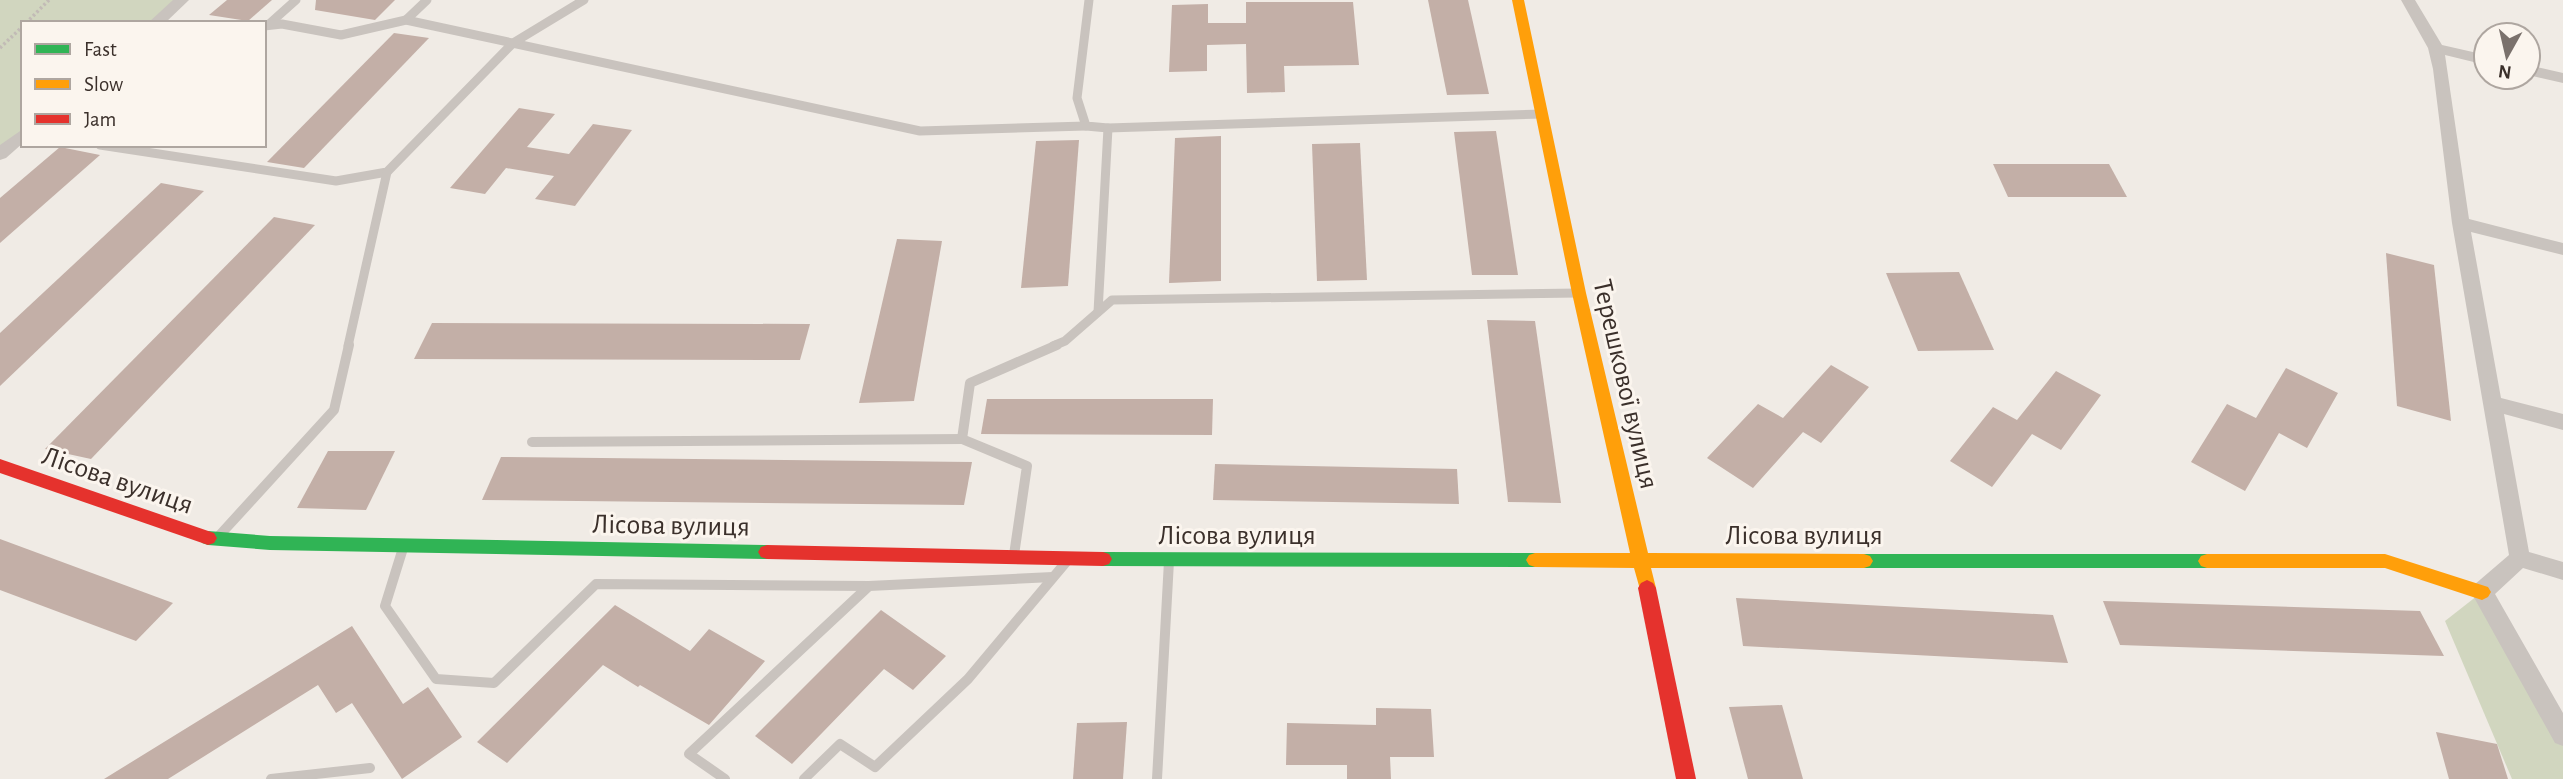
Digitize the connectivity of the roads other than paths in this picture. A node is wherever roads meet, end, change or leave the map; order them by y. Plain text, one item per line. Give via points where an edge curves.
1 (183, 0) edge
2 (296, 0) edge
3 (427, 0) edge
4 (584, 0) edge
5 (1089, 0) edge
6 (1518, 0) edge
7 (2408, 0) edge
8 (406, 20) junction
9 (157, 21) edge
10 (266, 26) edge
11 (513, 43) junction
12 (2436, 48) junction
13 (2472, 57) edge
14 (2542, 73) edge
15 (2563, 78) edge
16 (1543, 114) junction
17 (1086, 125) junction
18 (1108, 128) junction
19 (21, 136) edge
20 (113, 147) edge
21 (0, 154) edge
22 (387, 172) junction
23 (2461, 223) junction
24 (2563, 249) edge
25 (1579, 293) junction
26 (1098, 312) junction
27 (2492, 403) junction
28 (2563, 422) edge
29 (962, 439) junction
30 (533, 442) dead end
31 (0, 466) edge
32 (215, 540) junction
33 (404, 545) junction
34 (1014, 557) junction
35 (1069, 558) junction
36 (2520, 558) junction
37 (1169, 560) junction
38 (1641, 561) junction
39 (2563, 571) edge
40 (1054, 577) junction
41 (869, 586) junction
42 (2482, 592) junction
43 (2563, 735) edge
44 (370, 768) dead end
45 (271, 779) edge
46 (725, 779) edge
47 (804, 779) edge
48 (1157, 779) edge
49 (1686, 779) edge

1 - 9 street
2 - 10 lane
3 - 8 lane
4 - 11 lane
5 - 17 lane via 1077,98
6 - 16 street, Терешкової вулиця
7 - 12 street
8 - 10 lane via 341,36 282,24
8 - 11 lane
11 - 17 lane via 920,131
11 - 22 lane
12 - 13 street
12 - 23 street
14 - 15 street
16 - 18 lane
16 - 25 street, Терешкової вулиця
17 - 18 lane
18 - 26 lane
19 - 21 street
20 - 22 lane via 336,181
22 - 32 lane via 334,410
23 - 24 street
23 - 27 street
25 - 26 lane via 1112,300
25 - 38 street, Терешкової вулиця
26 - 29 lane via 1065,341 970,383
27 - 28 street
27 - 36 street
29 - 30 lane
29 - 34 lane via 1027,466
31 - 32 street, Лісова вулиця
32 - 33 street, Лісова вулиця
33 - 34 street, Лісова вулиця
33 - 41 lane via 385,606 436,678 448,680 494,683 596,584
34 - 35 street, Лісова вулиця
35 - 37 street, Лісова вулиця
35 - 40 lane
36 - 39 street
36 - 42 street
37 - 38 street, Лісова вулиця
37 - 48 lane
38 - 42 street, Лісова вулиця via 2385,561
38 - 49 street, Терешкової вулиця
40 - 41 lane
40 - 47 lane via 968,679 876,767 840,744
41 - 46 lane via 689,754
42 - 43 street
44 - 45 lane

